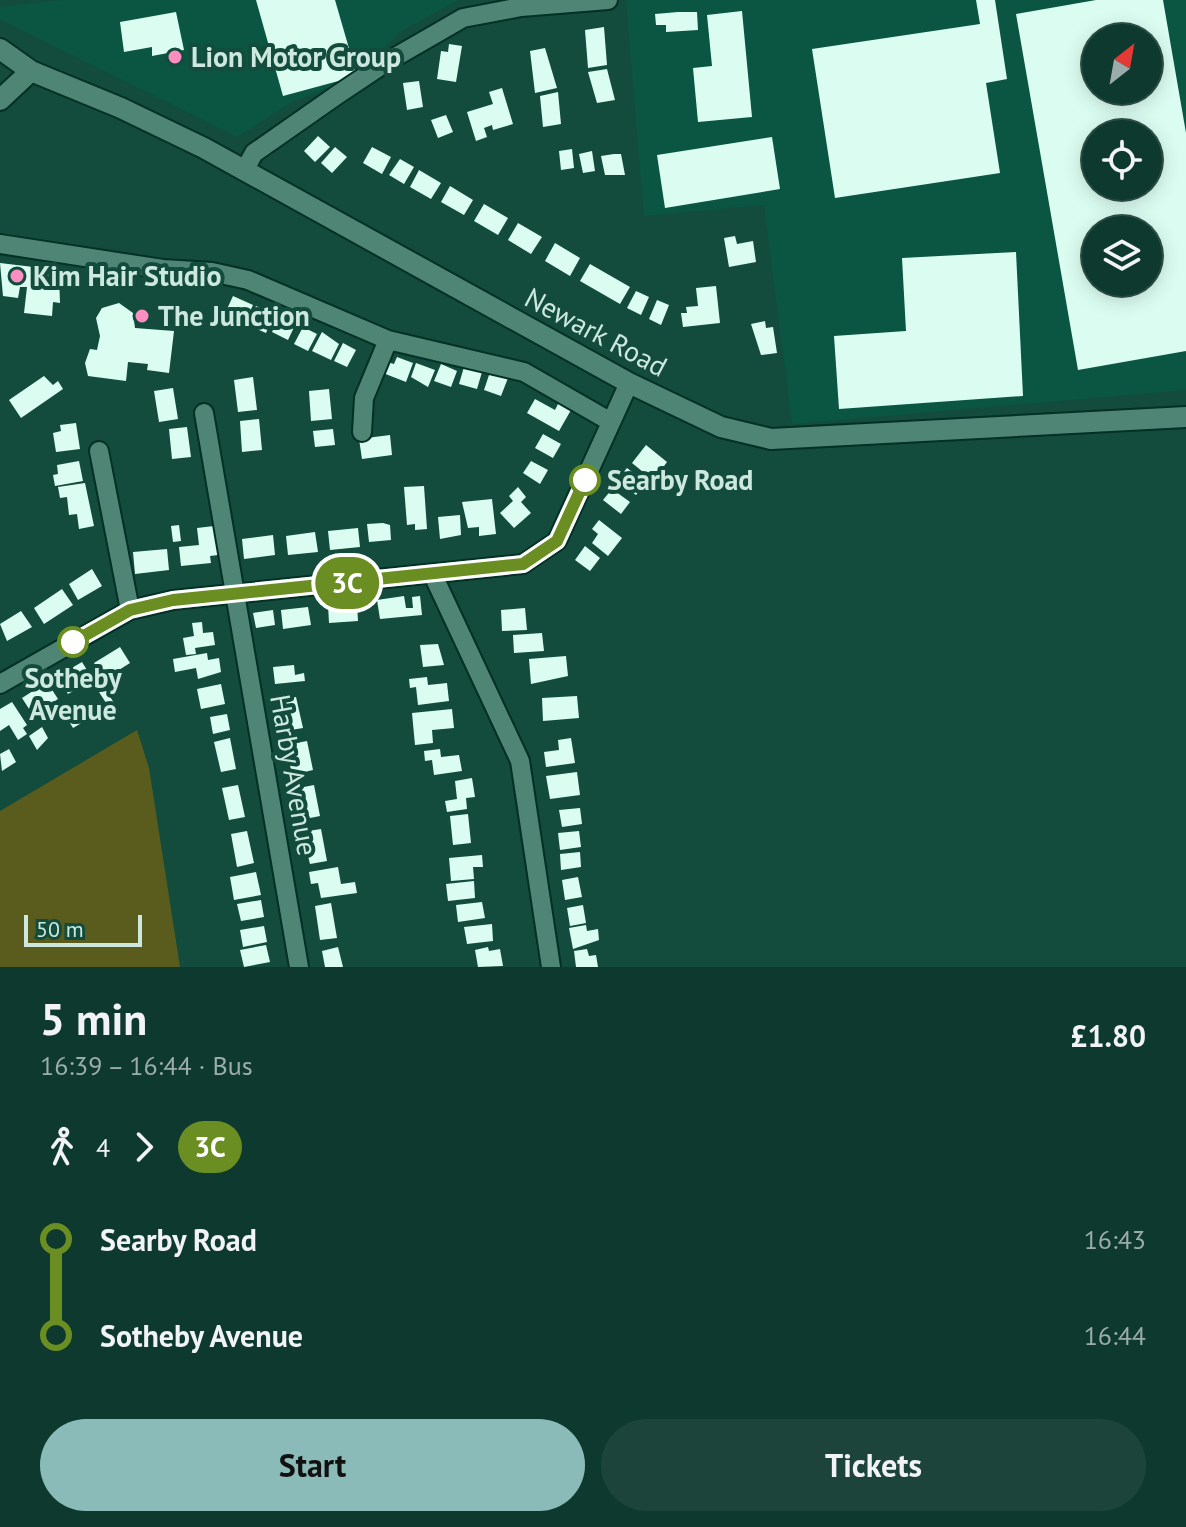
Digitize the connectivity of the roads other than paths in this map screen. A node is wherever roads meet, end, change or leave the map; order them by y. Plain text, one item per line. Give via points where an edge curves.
1 (608, 0) edge
2 (0, 49) edge
3 (31, 71) junction
4 (0, 100) edge
5 (244, 171) junction
6 (0, 244) edge
7 (388, 340) junction
8 (629, 383) junction
9 (204, 413) dead end
10 (1186, 417) edge
11 (611, 422) junction
12 (362, 432) dead end
13 (99, 451) dead end
14 (433, 575) junction
15 (234, 593) junction
16 (130, 610) junction
17 (0, 684) edge
18 (299, 967) edge
19 (551, 967) edge

1 - 5 street via 463,18 337,95 254,153
2 - 3 main road, Newark Road
3 - 4 main road
3 - 5 main road, Newark Road via 121,108
5 - 8 main road, Newark Road
6 - 7 street via 248,280
7 - 11 street via 524,372
7 - 12 street via 364,398
8 - 10 main road, Newark Road via 721,427 771,439
8 - 11 street
9 - 15 street, Harby Avenue
11 - 14 street via 557,541 523,564
13 - 16 street
14 - 15 street
14 - 19 street via 520,761
15 - 16 street
15 - 18 street, Harby Avenue
16 - 17 street

